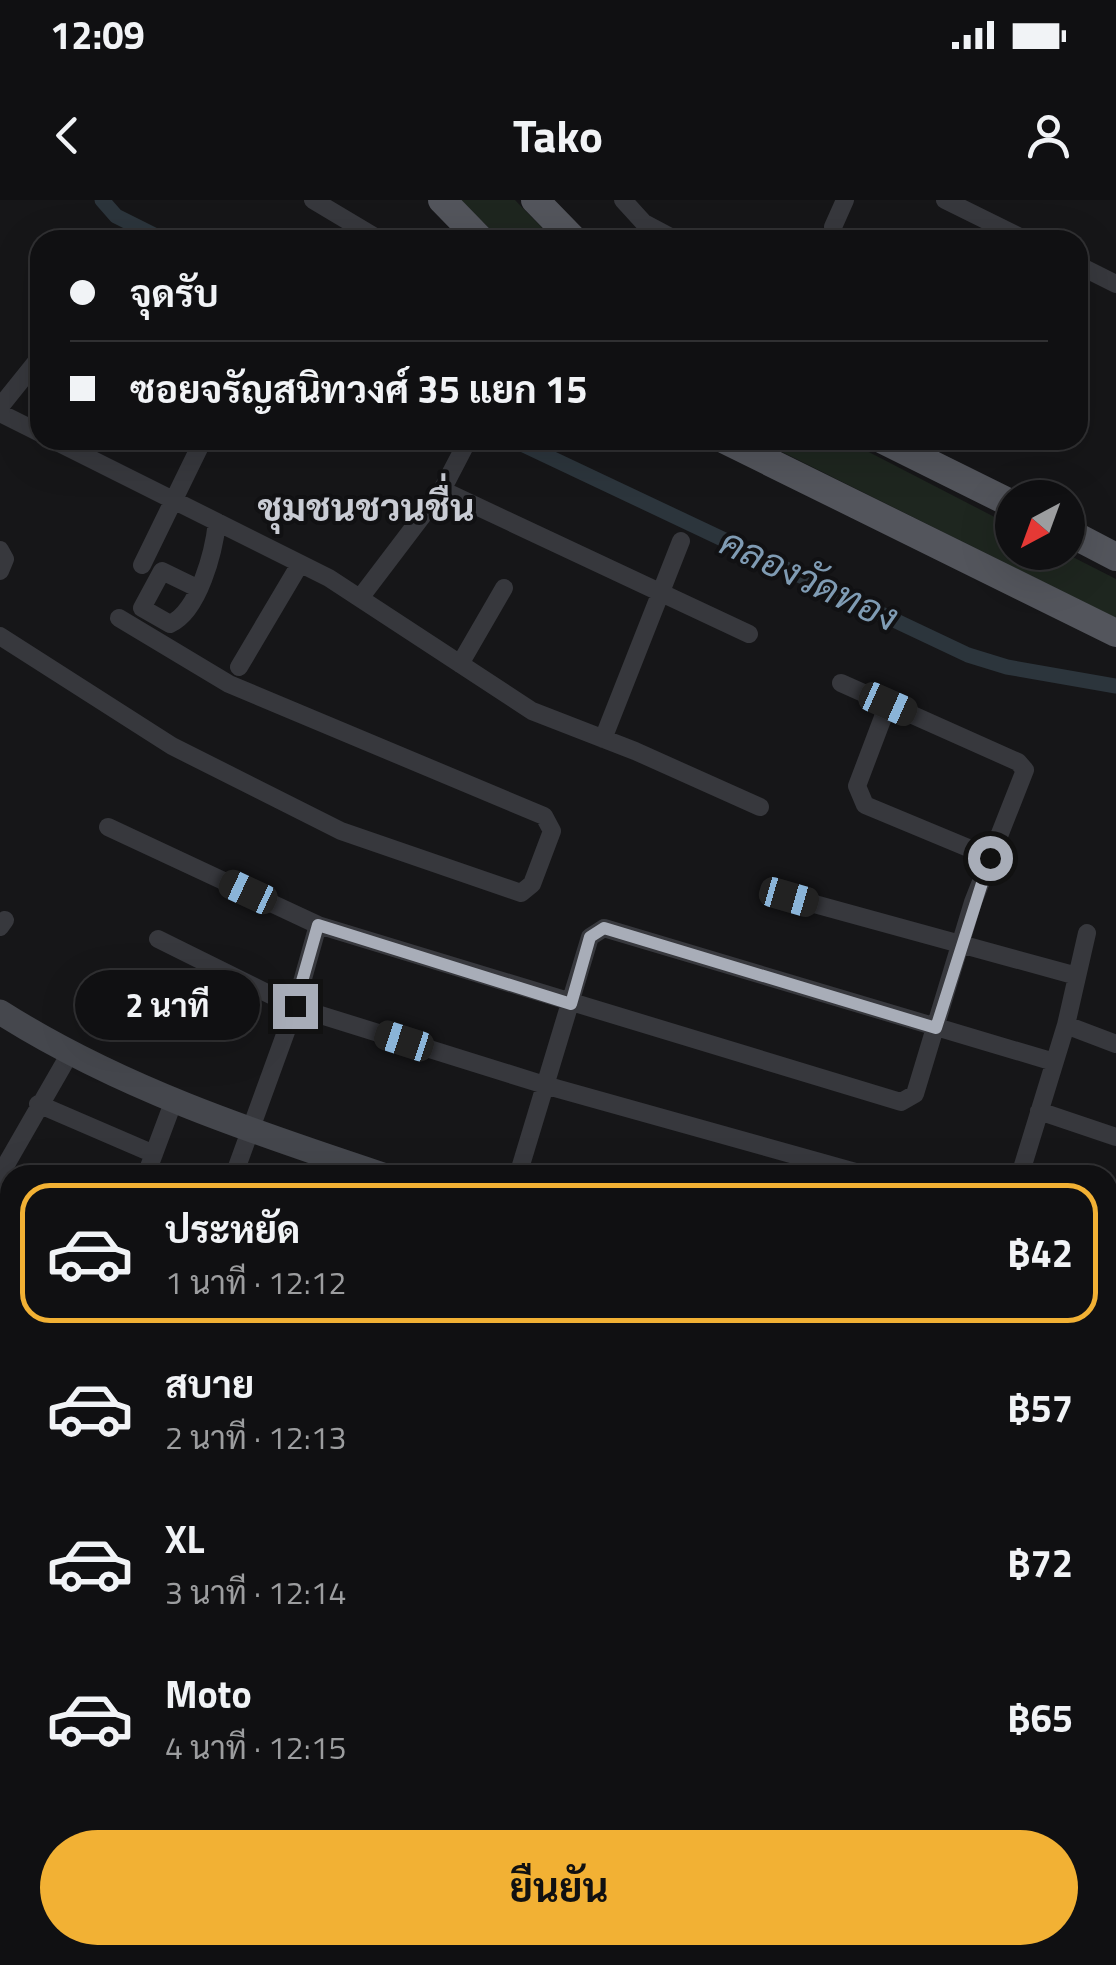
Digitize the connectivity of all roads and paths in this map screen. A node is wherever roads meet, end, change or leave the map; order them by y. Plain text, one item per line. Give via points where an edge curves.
1 (313, 200) edge
2 (442, 200) edge
3 (535, 200) edge
4 (623, 200) edge
5 (845, 200) edge
6 (945, 200) edge
7 (832, 226) dead end
8 (363, 230) edge
9 (471, 230) edge
10 (564, 230) edge
11 (657, 230) edge
12 (1006, 230) edge
13 (1088, 270) edge
14 (1116, 284) edge
15 (30, 371) edge
16 (0, 410) edge
17 (30, 427) edge
18 (73, 450) edge
19 (199, 450) edge
20 (463, 450) edge
21 (745, 450) edge
22 (904, 450) edge
23 (442, 490) junction
24 (995, 494) edge
25 (176, 502) junction
26 (217, 522) junction
27 (1085, 529) edge
28 (1085, 541) edge
29 (681, 542) dead end
30 (1116, 542) edge
31 (0, 550) edge
32 (948, 553) junction
33 (1116, 557) edge
34 (300, 564) junction
35 (142, 565) dead end
36 (0, 571) edge
37 (197, 588) dead end
38 (504, 588) dead end
39 (661, 593) junction
40 (360, 598) junction
41 (119, 618) dead end
42 (1116, 633) edge
43 (748, 634) dead end
44 (0, 636) edge
45 (1116, 652) edge
46 (460, 664) junction
47 (239, 667) dead end
48 (841, 683) dead end
49 (888, 704) junction
50 (603, 739) junction
51 (760, 808) dead end
52 (108, 827) dead end
53 (990, 858) junction
54 (789, 897) dead end
55 (318, 925) junction
56 (1087, 934) dead end
57 (158, 940) dead end
58 (960, 946) junction
59 (1077, 976) junction
60 (571, 1004) junction
61 (295, 1006) junction
62 (0, 1012) edge
63 (1066, 1026) junction
64 (936, 1028) junction
65 (1116, 1044) edge
66 (69, 1055) junction
67 (1054, 1062) junction
68 (548, 1086) junction
69 (174, 1100) junction
70 (38, 1104) junction
71 (1040, 1111) junction
72 (252, 1132) junction
73 (1116, 1137) edge
74 (154, 1154) junction
75 (5, 1165) edge
76 (150, 1165) edge
77 (238, 1165) edge
78 (353, 1165) edge
79 (521, 1165) edge
80 (830, 1165) edge
81 (1023, 1165) edge

1 - 8 street
2 - 9 main road
3 - 10 main road
4 - 11 street
5 - 7 street
6 - 12 street
13 - 14 street
15 - 16 street
16 - 17 street
18 - 25 street
19 - 25 street
20 - 23 street
21 - 32 main road
22 - 24 main road
23 - 39 street
23 - 40 street
25 - 26 street
25 - 35 street
26 - 34 street
26 - 37 street via 213,558
27 - 30 main road
28 - 33 main road
29 - 39 street
31 - 36 street
32 - 42 main road
32 - 45 main road
34 - 40 street
34 - 47 street
38 - 46 street
39 - 43 street
39 - 50 street
40 - 46 street
41 - 44 street via 229,684 544,816 552,831 532,884 520,893 341,830 172,746
46 - 50 street via 532,712
48 - 49 street
49 - 53 street via 858,797
49 - 53 street via 1025,770
50 - 51 street
52 - 55 street
53 - 58 street
54 - 58 street
55 - 60 street
55 - 61 street
56 - 59 street
57 - 61 street
58 - 59 street
58 - 64 street
59 - 63 street
60 - 64 street via 901,1102 915,1094
60 - 64 street via 590,937 604,928
60 - 68 street
61 - 68 street
61 - 72 street
62 - 66 street
63 - 65 street
63 - 67 street
64 - 67 street
66 - 69 street
66 - 70 street
67 - 71 street
68 - 79 street
68 - 80 street
69 - 72 street
69 - 74 street
70 - 74 street
70 - 75 street
71 - 73 street
71 - 81 street
72 - 77 street
72 - 78 street
74 - 76 street

